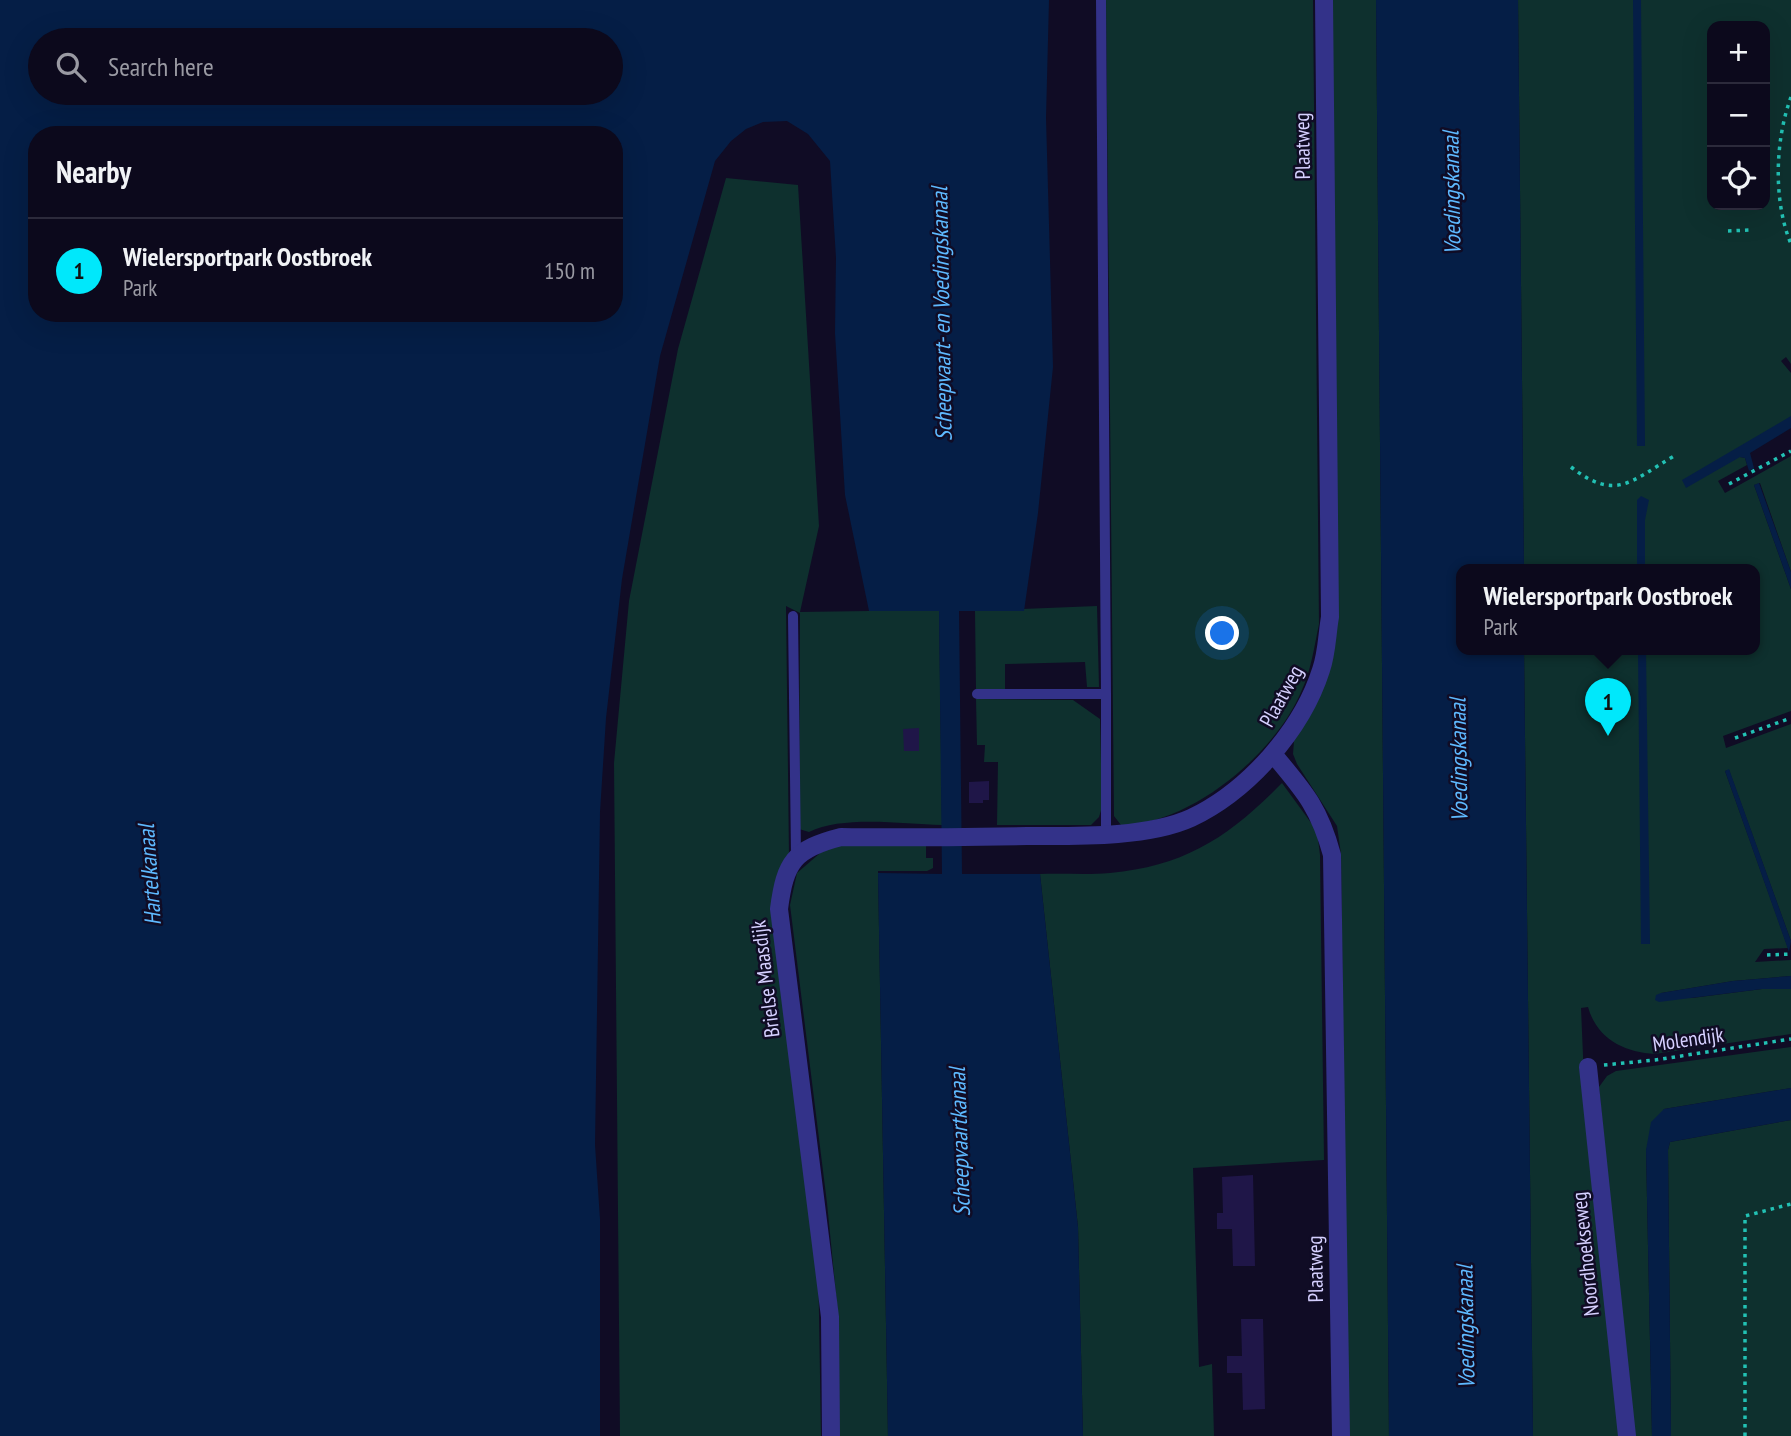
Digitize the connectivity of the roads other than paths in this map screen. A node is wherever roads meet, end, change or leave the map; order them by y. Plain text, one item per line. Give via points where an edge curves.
1 (1101, 0) edge
2 (1324, 0) edge
3 (793, 617) dead end
4 (977, 694) dead end
5 (1106, 694) junction
6 (1273, 754) junction
7 (1106, 835) junction
8 (796, 856) junction
9 (1588, 1067) road end
10 (831, 1436) edge
11 (1341, 1436) edge
12 (1627, 1436) edge

1 - 5 lane
2 - 6 street, Plaatweg via 1329,617 1322,669 1295,725
3 - 8 lane
4 - 5 lane
5 - 7 lane
6 - 7 street via 1228,796 1189,819
6 - 11 street, Plaatweg via 1311,799 1332,855
7 - 8 street via 841,837 817,843
8 - 10 street, Brielse Maasdijk via 783,880 779,909 830,1317
9 - 12 street, Noordhoekseweg

